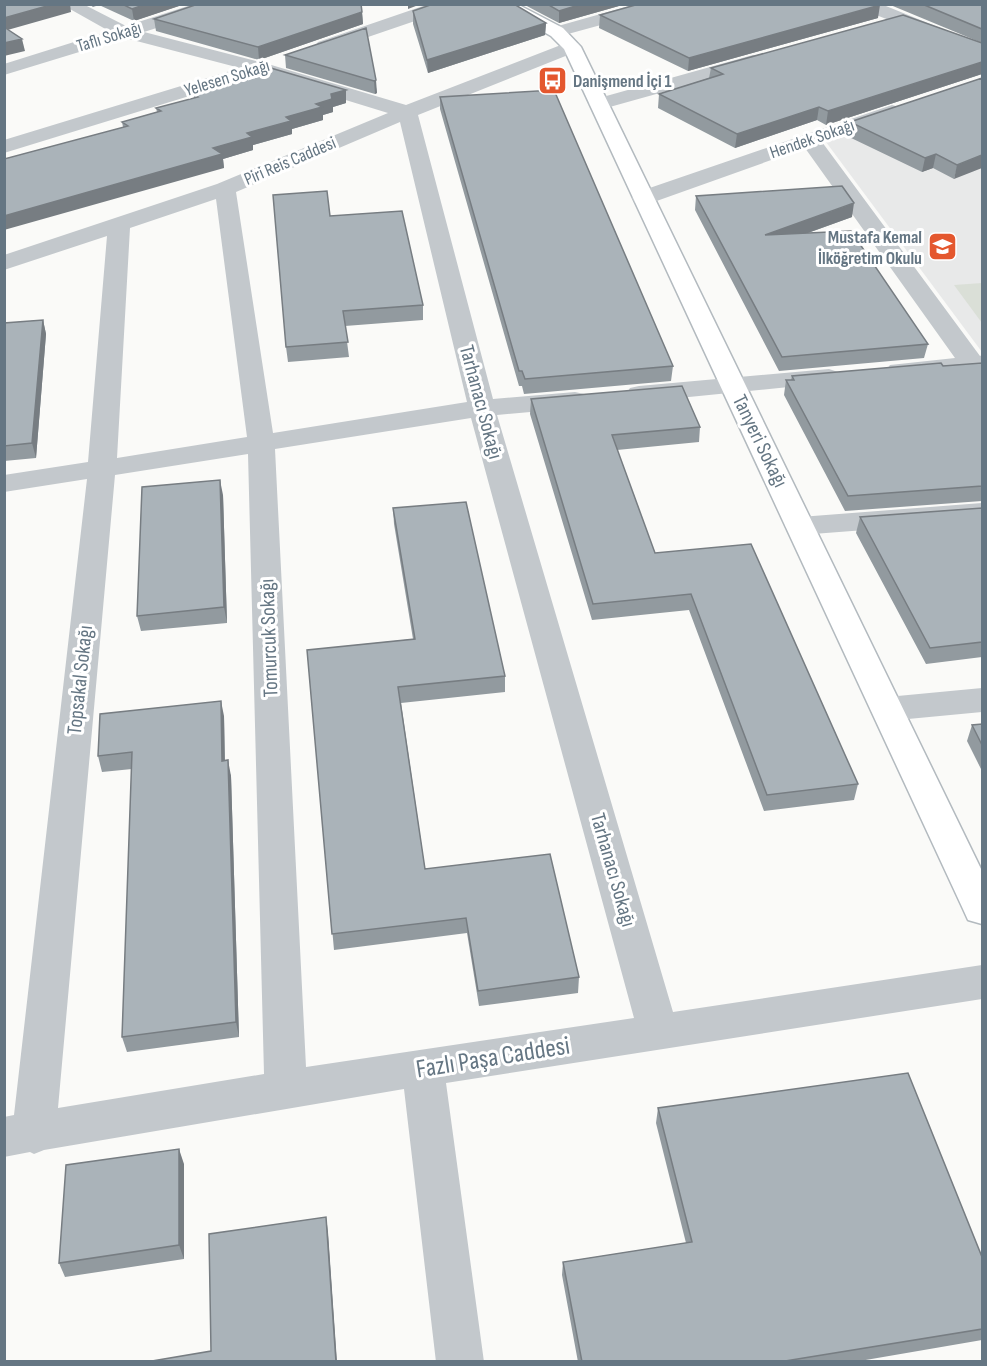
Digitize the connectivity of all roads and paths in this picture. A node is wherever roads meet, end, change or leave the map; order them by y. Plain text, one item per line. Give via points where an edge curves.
1 (69, 4) edge
2 (213, 4) edge
3 (447, 4) edge
4 (503, 4) edge
5 (657, 4) edge
6 (864, 4) edge
7 (902, 19) junction
8 (868, 29) edge
9 (124, 32) junction
10 (564, 40) junction
11 (982, 51) edge
12 (767, 57) edge
13 (260, 68) junction
14 (4, 70) edge
15 (598, 104) junction
16 (907, 107) edge
17 (407, 112) junction
18 (809, 139) junction
19 (4, 147) edge
20 (225, 189) junction
21 (644, 198) junction
22 (119, 225) junction
23 (4, 263) edge
24 (977, 363) edge
25 (733, 386) junction
26 (482, 408) junction
27 (261, 442) junction
28 (102, 468) junction
29 (4, 484) edge
30 (982, 512) edge
31 (800, 526) junction
32 (982, 700) edge
33 (887, 709) junction
34 (982, 909) edge
35 (982, 981) edge
36 (659, 1033) junction
37 (423, 1068) junction
38 (286, 1089) junction
39 (19, 1136) edge
40 (460, 1362) edge

1 - 9 street
2 - 9 street, Taflı Sokağı
3 - 13 street, Yelesen Sokağı
4 - 10 street
5 - 10 street, Piri Reis Caddesi
6 - 7 street
7 - 8 street
7 - 11 street
9 - 13 street
9 - 14 street, Taflı Sokağı
10 - 15 street, Tanyeri Sokağı
10 - 17 street, Piri Reis Caddesi
12 - 15 street
13 - 17 street
13 - 19 street, Yelesen Sokağı
15 - 21 street, Tanyeri Sokağı
16 - 18 street, Hendek Sokağı
17 - 20 street, Piri Reis Caddesi
17 - 26 street, Tarhanacı Sokağı
18 - 21 street, Hendek Sokağı
18 - 24 street
20 - 22 street, Piri Reis Caddesi
20 - 27 street, Tomurcuk Sokağı
21 - 25 street, Tanyeri Sokağı
22 - 23 street, Piri Reis Caddesi
22 - 28 street, Topsakal Sokağı
24 - 25 street
25 - 26 street
25 - 31 street, Tanyeri Sokağı
26 - 27 street
26 - 36 street, Tarhanacı Sokağı
27 - 28 street
27 - 38 street, Tomurcuk Sokağı
28 - 29 street
28 - 39 street, Topsakal Sokağı
30 - 31 street
31 - 33 street, Tanyeri Sokağı
32 - 33 street
33 - 34 street, Tanyeri Sokağı
35 - 36 street, Fazlı Paşa Caddesi
36 - 37 street, Fazlı Paşa Caddesi
37 - 38 street, Fazlı Paşa Caddesi
37 - 40 street
38 - 39 street, Fazlı Paşa Caddesi

